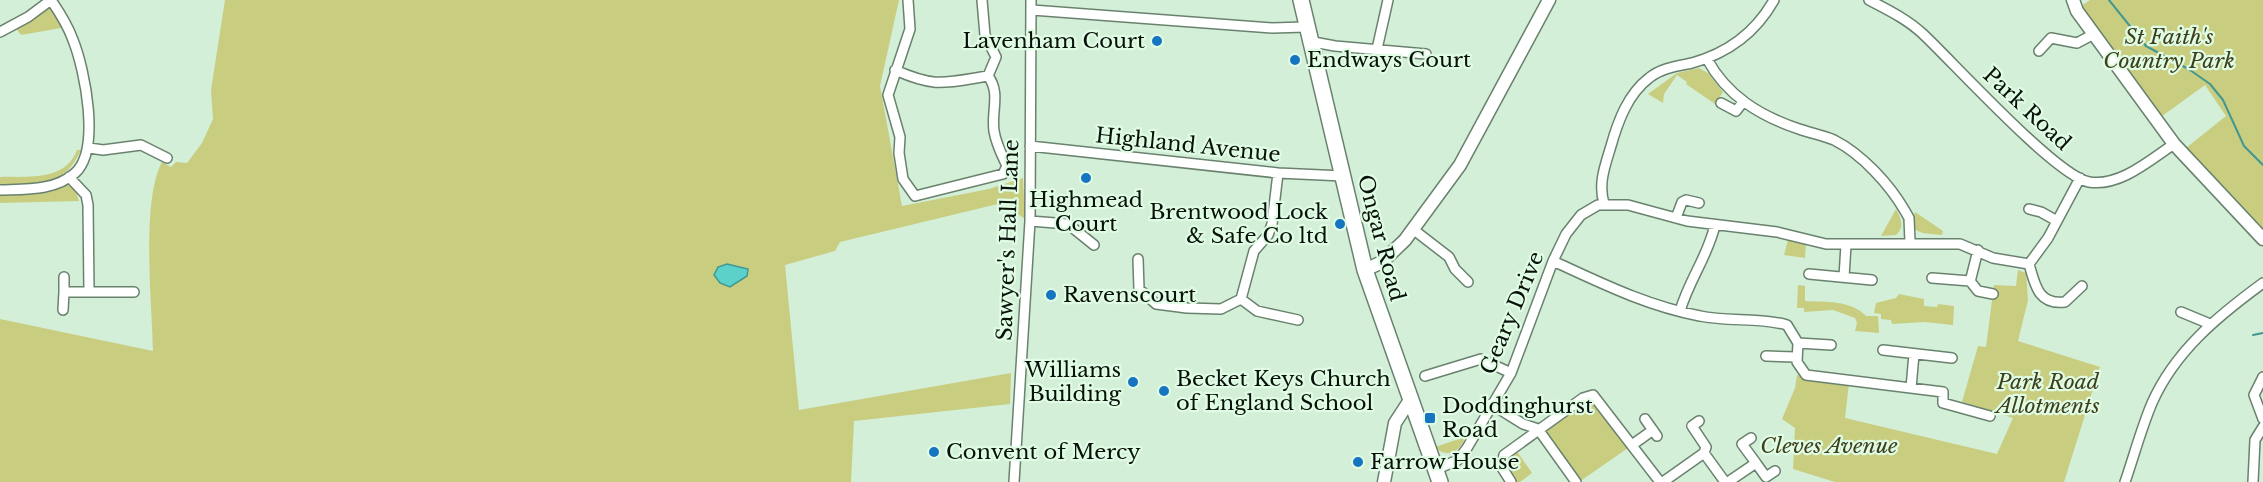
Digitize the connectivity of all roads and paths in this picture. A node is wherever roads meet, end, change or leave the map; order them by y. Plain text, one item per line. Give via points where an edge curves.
1 (51, 0) edge
2 (908, 0) edge
3 (982, 0) edge
4 (1301, 0) edge
5 (1388, 0) edge
6 (1549, 0) edge
7 (1774, 0) edge
8 (1869, 0) edge
9 (2073, 0) edge
10 (1031, 5) edge
11 (0, 32) edge
12 (1307, 34) junction
13 (2094, 34) junction
14 (1377, 49) junction
15 (2039, 51) dead end
16 (1426, 54) dead end
17 (1707, 59) junction
18 (895, 70) junction
19 (988, 76) junction
20 (1743, 102) junction
21 (1721, 103) dead end
22 (2174, 144) junction
23 (1030, 146) junction
24 (89, 148) junction
25 (154, 152) junction
26 (167, 158) dead end
27 (154, 163) dead end
28 (1278, 173) junction
29 (1343, 176) junction
30 (69, 177) junction
31 (2080, 178) junction
32 (0, 190) edge
33 (1699, 203) dead end
34 (1604, 204) junction
35 (2029, 209) dead end
36 (1676, 218) junction
37 (1030, 221) junction
38 (2057, 221) junction
39 (1715, 225) junction
40 (1414, 230) junction
41 (2263, 239) edge
42 (1910, 242) junction
43 (1094, 245) dead end
44 (1846, 245) junction
45 (1978, 250) junction
46 (1138, 259) dead end
47 (1553, 261) junction
48 (2029, 264) junction
49 (1365, 270) junction
50 (1809, 274) dead end
51 (64, 277) dead end
52 (1844, 278) junction
53 (1932, 278) dead end
54 (1872, 280) dead end
55 (1468, 282) dead end
56 (1970, 282) junction
57 (2263, 283) edge
58 (2082, 286) dead end
59 (90, 291) junction
60 (134, 291) dead end
61 (64, 292) junction
62 (1993, 294) dead end
63 (1241, 299) junction
64 (63, 310) dead end
65 (1680, 311) junction
66 (1765, 312) dead end
67 (2181, 312) dead end
68 (1299, 320) dead end
69 (1763, 323) junction
70 (2210, 324) junction
71 (1798, 343) junction
72 (1831, 345) dead end
73 (1883, 350) dead end
74 (1914, 354) junction
75 (1766, 356) dead end
76 (1796, 357) junction
77 (1952, 358) dead end
78 (1510, 373) junction
79 (1425, 376) dead end
80 (2263, 377) edge
81 (1911, 388) junction
82 (1410, 400) junction
83 (1491, 404) junction
84 (1990, 416) dead end
85 (1645, 419) dead end
86 (2263, 419) edge
87 (1700, 421) dead end
88 (2263, 427) edge
89 (1538, 429) junction
90 (1751, 438) dead end
91 (1632, 445) junction
92 (1704, 453) junction
93 (1756, 463) junction
94 (1775, 471) dead end
95 (1438, 476) edge
96 (1014, 482) edge
97 (1384, 482) edge
98 (1511, 482) edge
99 (1576, 482) edge
100 (1661, 482) edge
101 (1727, 482) edge
102 (2126, 482) edge
103 (2253, 482) edge

1 - 11 street
1 - 24 street via 74,41 84,80
2 - 18 street via 910,29
3 - 19 street via 985,35 996,57
4 - 12 main road, Ongar Road
5 - 14 street
6 - 40 street via 1466,156
7 - 17 street via 1763,19 1743,38
8 - 31 street, Park Road via 1897,14 1923,34 2059,165
9 - 13 street
10 - 12 street
10 - 23 street, Sawyer's Hall Lane
12 - 14 street via 1335,46
12 - 29 main road, Ongar Road
13 - 15 street via 2077,43 2051,38
13 - 22 street
14 - 16 street
17 - 20 street via 1723,83
17 - 34 street via 1658,72 1630,100 1620,118 1600,182
18 - 19 street via 923,82 942,84
18 - 19 street via 888,95 900,136 903,179 915,196 1004,174 1007,166 994,129 996,95
20 - 21 street via 1736,111
20 - 42 street via 1780,123 1834,141 1855,155 1899,200 1909,219
22 - 31 street, Park Road via 2120,177 2100,182
22 - 41 street
23 - 28 street, Highland Avenue
23 - 37 street, Sawyer's Hall Lane
24 - 25 street via 141,145
24 - 30 street
25 - 26 street
25 - 27 street
28 - 29 street, Highland Avenue
28 - 63 street via 1272,224 1254,251
29 - 49 main road, Ongar Road
30 - 32 street via 51,187
30 - 59 street via 86,195 88,205
31 - 38 street
33 - 36 street via 1682,202
34 - 36 street via 1628,205
34 - 47 street, Geary Drive via 1574,222
35 - 38 street
36 - 39 street
37 - 43 street via 1068,224
37 - 96 street, Sawyer's Hall Lane
38 - 48 street
39 - 44 street
39 - 65 street via 1710,247 1691,278
40 - 49 street via 1388,258
40 - 55 street via 1449,257
42 - 44 street
42 - 45 street via 1960,244
44 - 52 street
45 - 48 street via 1993,258
45 - 56 street
46 - 63 street via 1139,289 1156,304 1221,309
47 - 65 street via 1635,299
47 - 78 street, Geary Drive
48 - 58 street via 2037,292 2050,301 2065,302
49 - 82 main road, Ongar Road
50 - 52 street
51 - 61 street
52 - 54 street
53 - 56 street
56 - 62 street via 1978,291
57 - 70 street
59 - 60 street
59 - 61 street
61 - 64 street
63 - 68 street via 1257,312
65 - 69 street
66 - 69 street
67 - 70 street
69 - 71 street via 1787,325
70 - 102 street via 2176,364 2152,403
71 - 72 street
71 - 76 street
73 - 74 street
74 - 77 street
74 - 81 street
75 - 76 street
76 - 81 street via 1806,375
78 - 79 street via 1481,359
78 - 83 street, Geary Drive
80 - 86 street via 2254,395
81 - 84 street via 1943,392 1943,403
82 - 95 main road, Ongar Road
82 - 97 street via 1395,423
83 - 89 street
83 - 95 street, Geary Drive via 1462,455
85 - 91 street via 1655,433
87 - 92 street via 1692,426 1706,447
88 - 103 street via 2255,440
89 - 91 street via 1582,398 1593,395
89 - 98 street via 1502,458 1501,469
89 - 99 street
90 - 93 street via 1742,444
91 - 100 street
92 - 100 street
92 - 101 street
93 - 94 street via 1766,477
93 - 101 street

